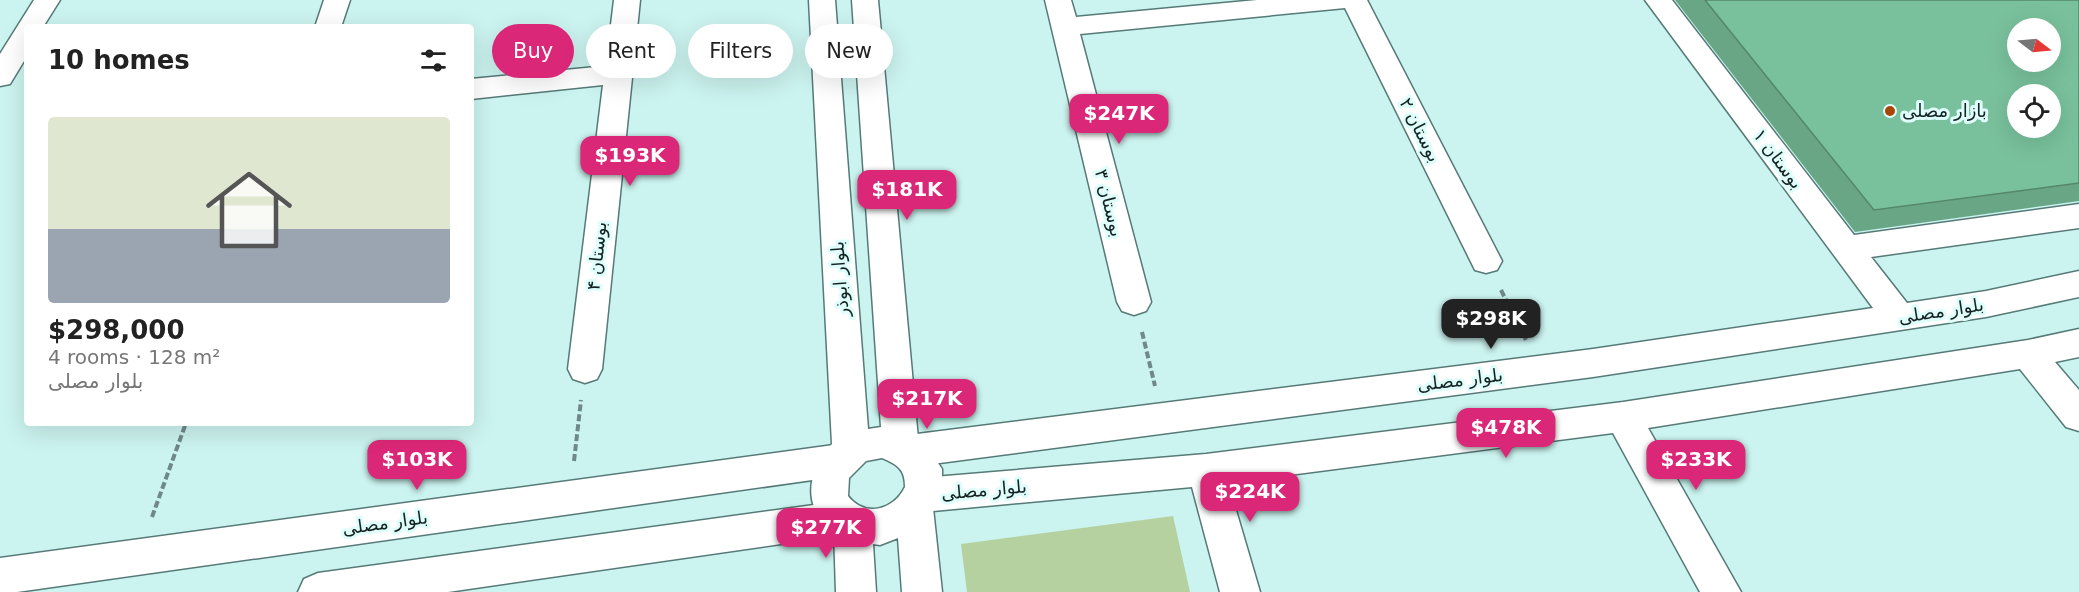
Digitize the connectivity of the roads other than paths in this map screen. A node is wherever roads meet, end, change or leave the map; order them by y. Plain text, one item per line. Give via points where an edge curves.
1 (47, 0) edge
2 (337, 0) edge
3 (627, 0) edge
4 (822, 0) edge
5 (865, 0) edge
6 (1345, 0) edge
7 (1354, 0) edge
8 (1658, 0) edge
9 (1061, 13) edge
10 (32, 24) edge
11 (329, 24) edge
12 (624, 24) edge
13 (24, 38) edge
14 (0, 77) edge
15 (586, 77) edge
16 (618, 78) edge
17 (474, 89) edge
18 (2079, 216) edge
19 (1845, 248) junction
20 (1486, 261) road end
21 (2079, 284) edge
22 (1134, 302) road end
23 (1899, 317) junction
24 (2079, 343) edge
25 (2028, 354) junction
26 (585, 369) road end
27 (2079, 416) edge
28 (1623, 417) junction
29 (904, 448) junction
30 (846, 455) junction
31 (1206, 470) junction
32 (919, 502) junction
33 (848, 521) junction
34 (0, 576) edge
35 (334, 591) edge
36 (856, 592) edge
37 (922, 592) edge
38 (1240, 592) edge
39 (1721, 592) edge

1 - 10 street
2 - 11 street
3 - 12 street, بوستان ۴
4 - 30 street, بلوار ابوذر
5 - 29 street
6 - 9 street
7 - 20 street, بوستان ۲
8 - 19 street, بوستان ۱
9 - 22 street, بوستان ۳
13 - 14 street
15 - 17 street
16 - 26 street, بوستان ۴
18 - 19 street
19 - 23 street, بوستان ۱
21 - 23 street, بلوار مصلی
23 - 29 street, بلوار مصلی via 1541,370
24 - 25 street, بلوار مصلی
25 - 27 street
25 - 28 street, بلوار مصلی
28 - 31 street, بلوار مصلی
28 - 39 street
29 - 30 street via 884,442 866,444
29 - 32 street via 918,459 923,470 925,483
30 - 33 street via 829,484 834,508
30 - 34 street, بلوار مصلی via 570,498
31 - 32 street, بلوار مصلی
31 - 38 street
32 - 33 street via 893,524 866,527
32 - 37 street
33 - 35 street
33 - 36 street

